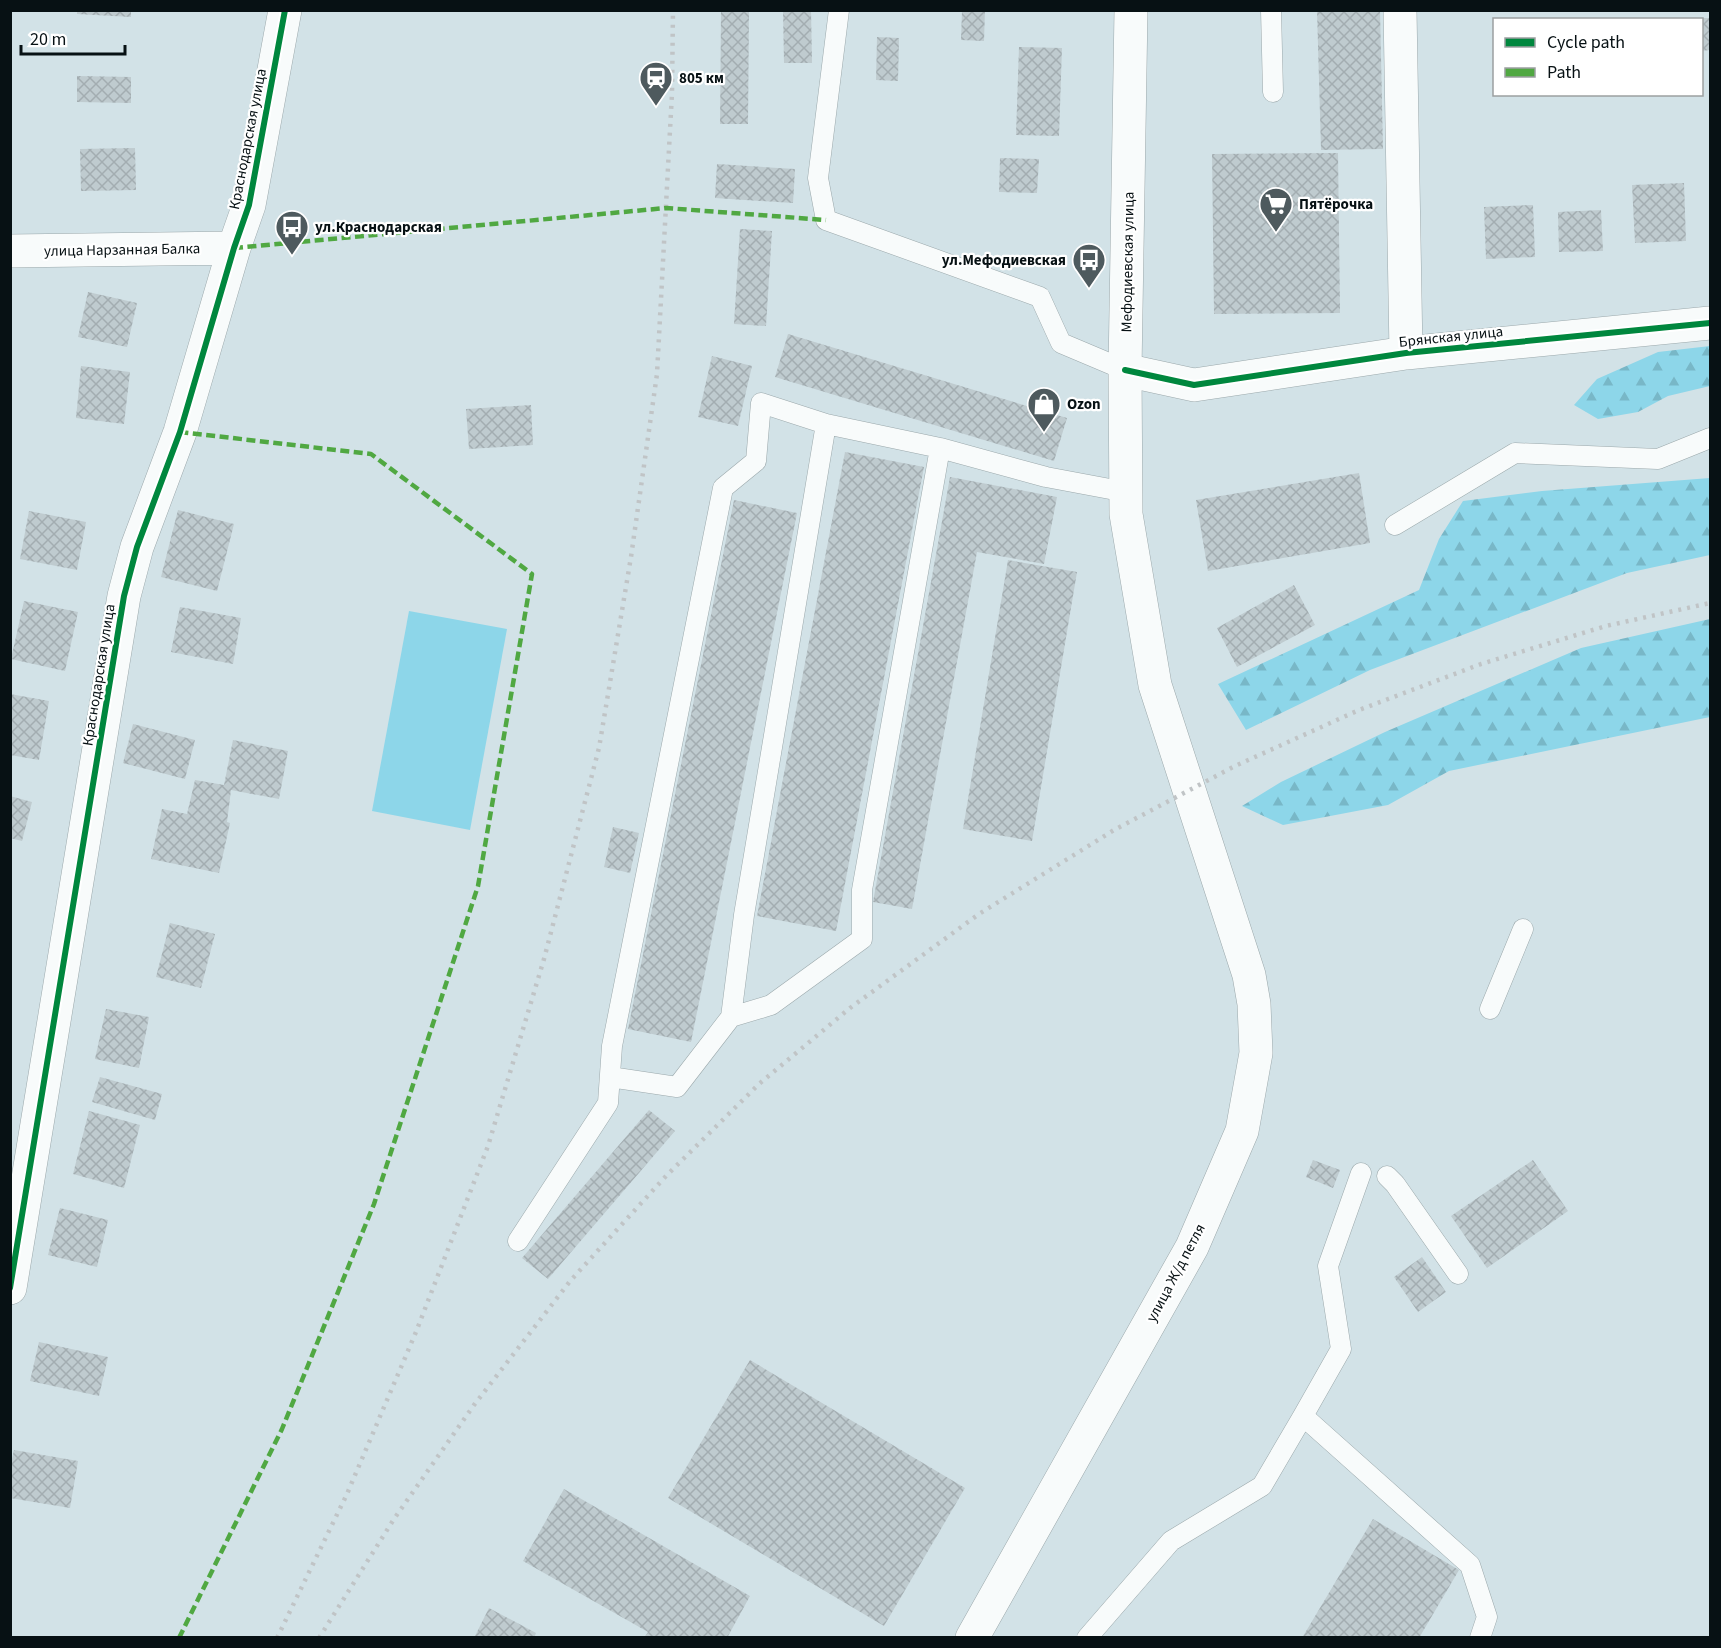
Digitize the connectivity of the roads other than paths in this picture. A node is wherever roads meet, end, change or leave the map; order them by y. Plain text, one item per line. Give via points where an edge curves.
1 (285, 10) edge
2 (838, 10) edge
3 (1131, 10) edge
4 (1271, 10) edge
5 (1400, 10) edge
6 (1273, 92) dead end
7 (234, 248) junction
8 (10, 251) edge
9 (1710, 323) edge
10 (1406, 353) junction
11 (1125, 370) junction
12 (826, 424) junction
13 (1710, 438) edge
14 (940, 448) junction
15 (1126, 503) junction
16 (1395, 525) dead end
17 (1523, 929) dead end
18 (1490, 1009) dead end
19 (731, 1017) junction
20 (610, 1077) junction
21 (1361, 1173) dead end
22 (1386, 1176) dead end
23 (518, 1240) dead end
24 (1458, 1274) dead end
25 (10, 1288) edge
26 (1303, 1416) junction
27 (972, 1638) edge
28 (1087, 1638) edge
29 (1479, 1638) edge

1 - 7 street, Краснодарская улица via 249,205
2 - 11 lane via 819,178 826,220 1040,297 1061,343
3 - 11 street, Мефодиевская улица
4 - 6 lane
5 - 10 street
7 - 8 street, улица Нарзанная Балка
7 - 25 street, Краснодарская улица via 180,432 136,547 124,596
9 - 10 street, Брянская улица
10 - 11 street, Брянская улица via 1194,385
11 - 15 street, Мефодиевская улица
12 - 14 lane
12 - 19 lane via 744,915
12 - 20 lane via 761,403 756,461 723,488 612,1046
13 - 16 lane via 1658,459 1515,453
14 - 15 lane
14 - 19 lane via 862,890 862,939 771,1005
15 - 27 street, улица Ж/д петля via 1155,685 1249,975 1256,1053 1242,1131 1192,1247
17 - 18 lane
19 - 20 lane via 677,1087
20 - 23 lane via 608,1103
21 - 26 lane via 1328,1266 1341,1349
22 - 24 lane
26 - 28 lane via 1262,1486 1171,1541
26 - 29 lane via 1470,1565 1487,1617

